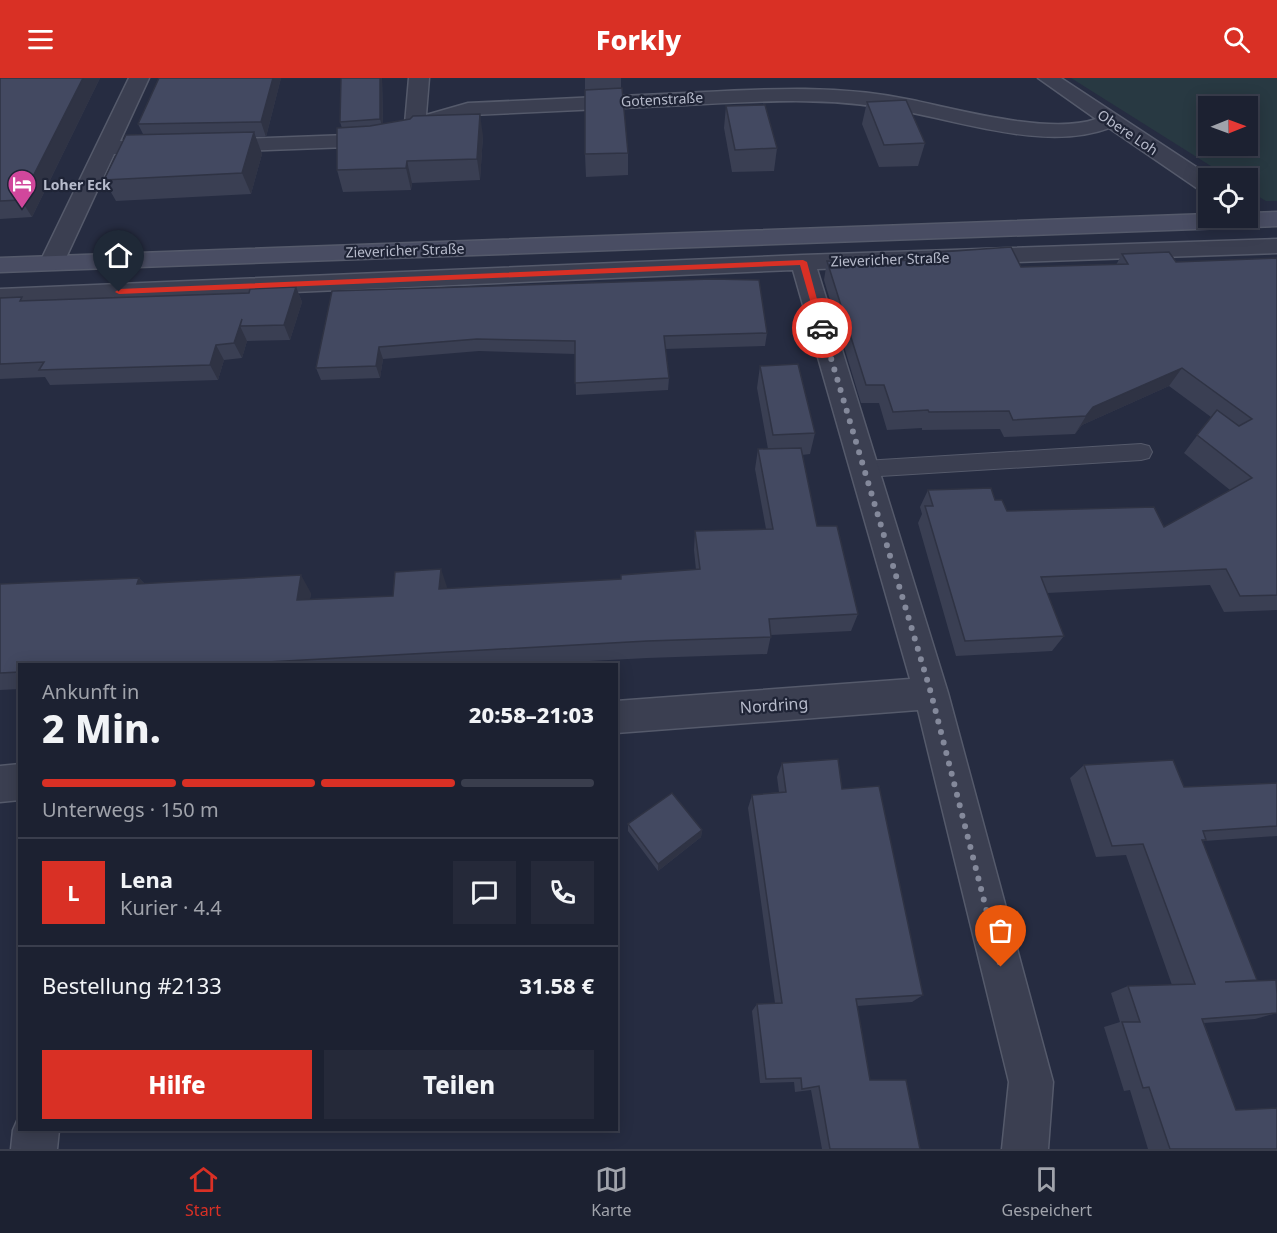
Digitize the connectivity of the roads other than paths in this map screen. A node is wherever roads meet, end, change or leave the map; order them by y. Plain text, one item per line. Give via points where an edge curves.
1 (139, 78) edge
2 (419, 78) edge
3 (1048, 78) edge
4 (735, 87) edge
5 (1110, 121) junction
6 (415, 125) junction
7 (107, 148) junction
8 (1198, 179) edge
9 (1258, 219) edge
10 (1277, 219) edge
11 (1198, 221) edge
12 (1277, 246) edge
13 (52, 262) junction
14 (803, 262) junction
15 (0, 265) edge
16 (0, 297) edge
17 (1141, 452) dead end
18 (864, 469) junction
19 (931, 693) junction
20 (618, 717) edge
21 (18, 782) edge
22 (0, 784) edge
23 (36, 1131) edge
24 (34, 1149) edge
25 (1025, 1149) edge

1 - 7 street
2 - 6 street
3 - 5 street, Obere Loh
4 - 5 street, Gotenstraße via 855,96 981,122 1047,130 1091,128
4 - 6 street, Gotenstraße via 468,110
5 - 8 street, Obere Loh
6 - 7 street, Gotenstraße via 407,134 375,140
7 - 13 street
9 - 10 street, Zievericher Straße
11 - 13 street, Zievericher Straße
12 - 14 street, Zievericher Straße
13 - 15 street, Zievericher Straße
14 - 16 street, Zievericher Straße
14 - 18 street
17 - 18 lane
18 - 19 street
19 - 20 street, Nordring
19 - 25 street via 1031,1082
21 - 22 street
23 - 24 street

